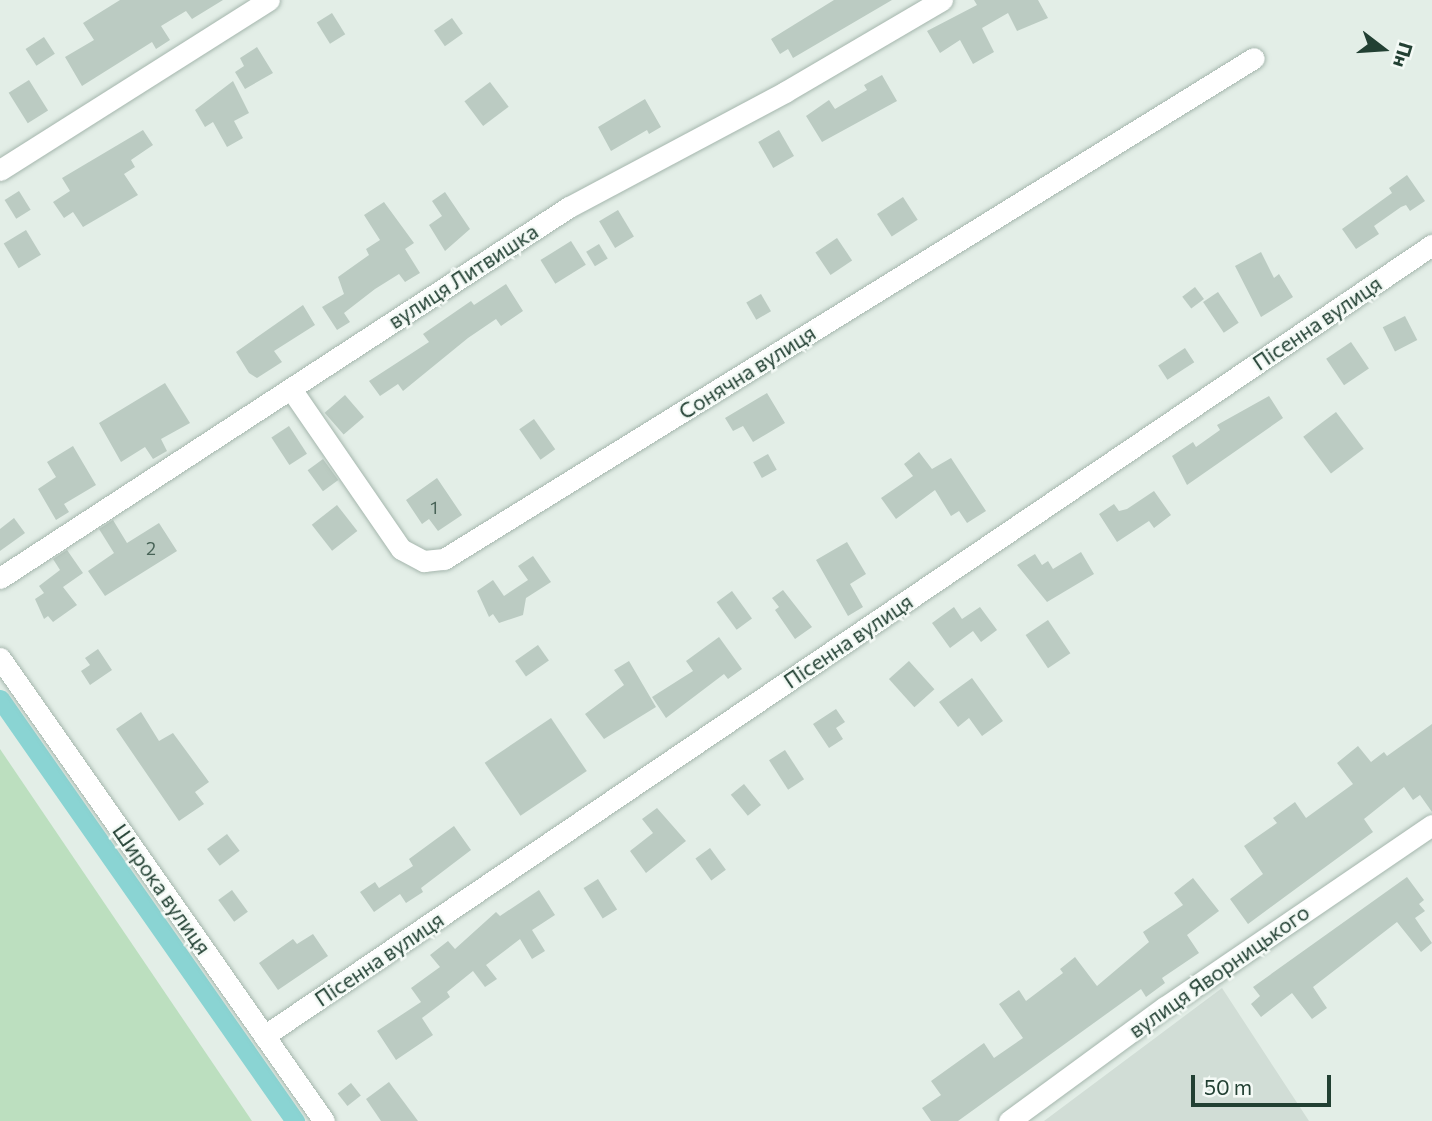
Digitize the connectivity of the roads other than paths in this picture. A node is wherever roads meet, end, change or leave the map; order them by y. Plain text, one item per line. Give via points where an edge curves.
1 (269, 0) edge
2 (942, 0) edge
3 (1254, 58) dead end
4 (0, 170) edge
5 (1432, 245) edge
6 (291, 389) junction
7 (0, 578) edge
8 (0, 659) edge
9 (1432, 825) edge
10 (264, 1037) junction
11 (324, 1121) edge
12 (1009, 1121) edge

1 - 4 street
2 - 6 street, вулиця Литвишка via 785,92 569,207
3 - 6 street, Сонячна вулиця via 444,559 424,561 401,549
5 - 10 street, Пісенна вулиця
6 - 7 street, вулиця Литвишка
8 - 10 street, Широка вулиця
9 - 12 street, вулиця Яворницького via 1165,1007
10 - 11 street, Широка вулиця

